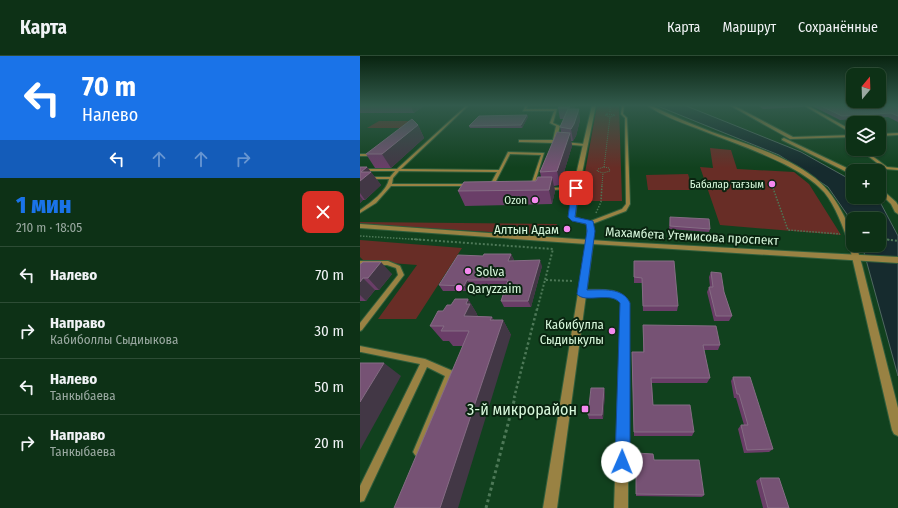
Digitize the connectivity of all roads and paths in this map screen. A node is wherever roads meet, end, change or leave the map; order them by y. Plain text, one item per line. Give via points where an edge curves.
1 (446, 126) edge
2 (558, 126) edge
3 (589, 126) edge
4 (609, 126) edge
5 (626, 126) edge
6 (694, 126) edge
7 (770, 126) edge
8 (898, 134) edge
9 (886, 135) edge
10 (846, 136) edge
11 (784, 139) dead end
12 (520, 141) dead end
13 (554, 142) junction
14 (585, 145) junction
15 (360, 155) edge
16 (382, 155) edge
17 (870, 156) edge
18 (370, 165) edge
19 (604, 167) junction
20 (898, 169) edge
21 (362, 170) edge
22 (846, 170) edge
23 (398, 171) junction
24 (500, 171) junction
25 (604, 173) junction
26 (360, 178) edge
27 (391, 178) junction
28 (390, 185) junction
29 (477, 185) edge
30 (484, 185) edge
31 (492, 185) junction
32 (576, 188) junction
33 (773, 188) dead end
34 (525, 189) edge
35 (531, 189) junction
36 (539, 189) edge
37 (546, 189) edge
38 (498, 190) edge
39 (886, 196) edge
40 (360, 212) edge
41 (898, 212) edge
42 (590, 223) junction
43 (360, 226) edge
44 (846, 226) edge
45 (846, 235) edge
46 (360, 236) edge
47 (886, 240) edge
48 (898, 241) edge
49 (590, 242) junction
50 (855, 252) edge
51 (856, 257) junction
52 (898, 260) edge
53 (360, 263) edge
54 (545, 280) junction
55 (584, 281) junction
56 (582, 294) junction
57 (360, 328) edge
58 (360, 348) edge
59 (425, 362) junction
60 (898, 430) edge
61 (416, 459) edge
62 (360, 497) edge
63 (486, 508) edge
64 (550, 508) edge
65 (621, 508) edge

1 - 23 lane
2 - 13 lane
3 - 14 street
4 - 19 path
5 - 42 lane via 628,204 624,210
6 - 44 street via 767,154 813,180 823,188 838,208
7 - 10 street via 792,138
8 - 9 street
11 - 22 street
12 - 13 lane
13 - 14 lane
14 - 32 street
15 - 16 lane
17 - 20 lane via 886,168
18 - 21 lane
19 - 25 path via 610,170
19 - 25 path via 597,171
21 - 23 lane
23 - 24 lane
23 - 27 lane
24 - 31 lane
24 - 35 lane via 509,153 543,154
25 - 42 path via 601,202
26 - 27 lane
27 - 28 lane
28 - 29 lane
28 - 40 lane
30 - 31 lane
31 - 38 lane
32 - 37 lane
32 - 42 street via 572,217
33 - 45 path via 788,230
34 - 35 lane
35 - 36 lane
39 - 41 street
42 - 49 street
43 - 49 street, Махамбета Утемисова проспект
46 - 54 path via 553,249
47 - 48 path
49 - 51 street, Махамбета Утемисова проспект
49 - 55 street
50 - 51 street
51 - 52 street, Махамбета Утемисова проспект
51 - 60 street
53 - 57 lane via 388,263 398,267 401,275
54 - 55 path
54 - 63 path
55 - 56 street
56 - 64 street
56 - 65 street via 615,294 623,298 625,303
58 - 59 lane
59 - 61 lane via 450,374
59 - 62 lane

